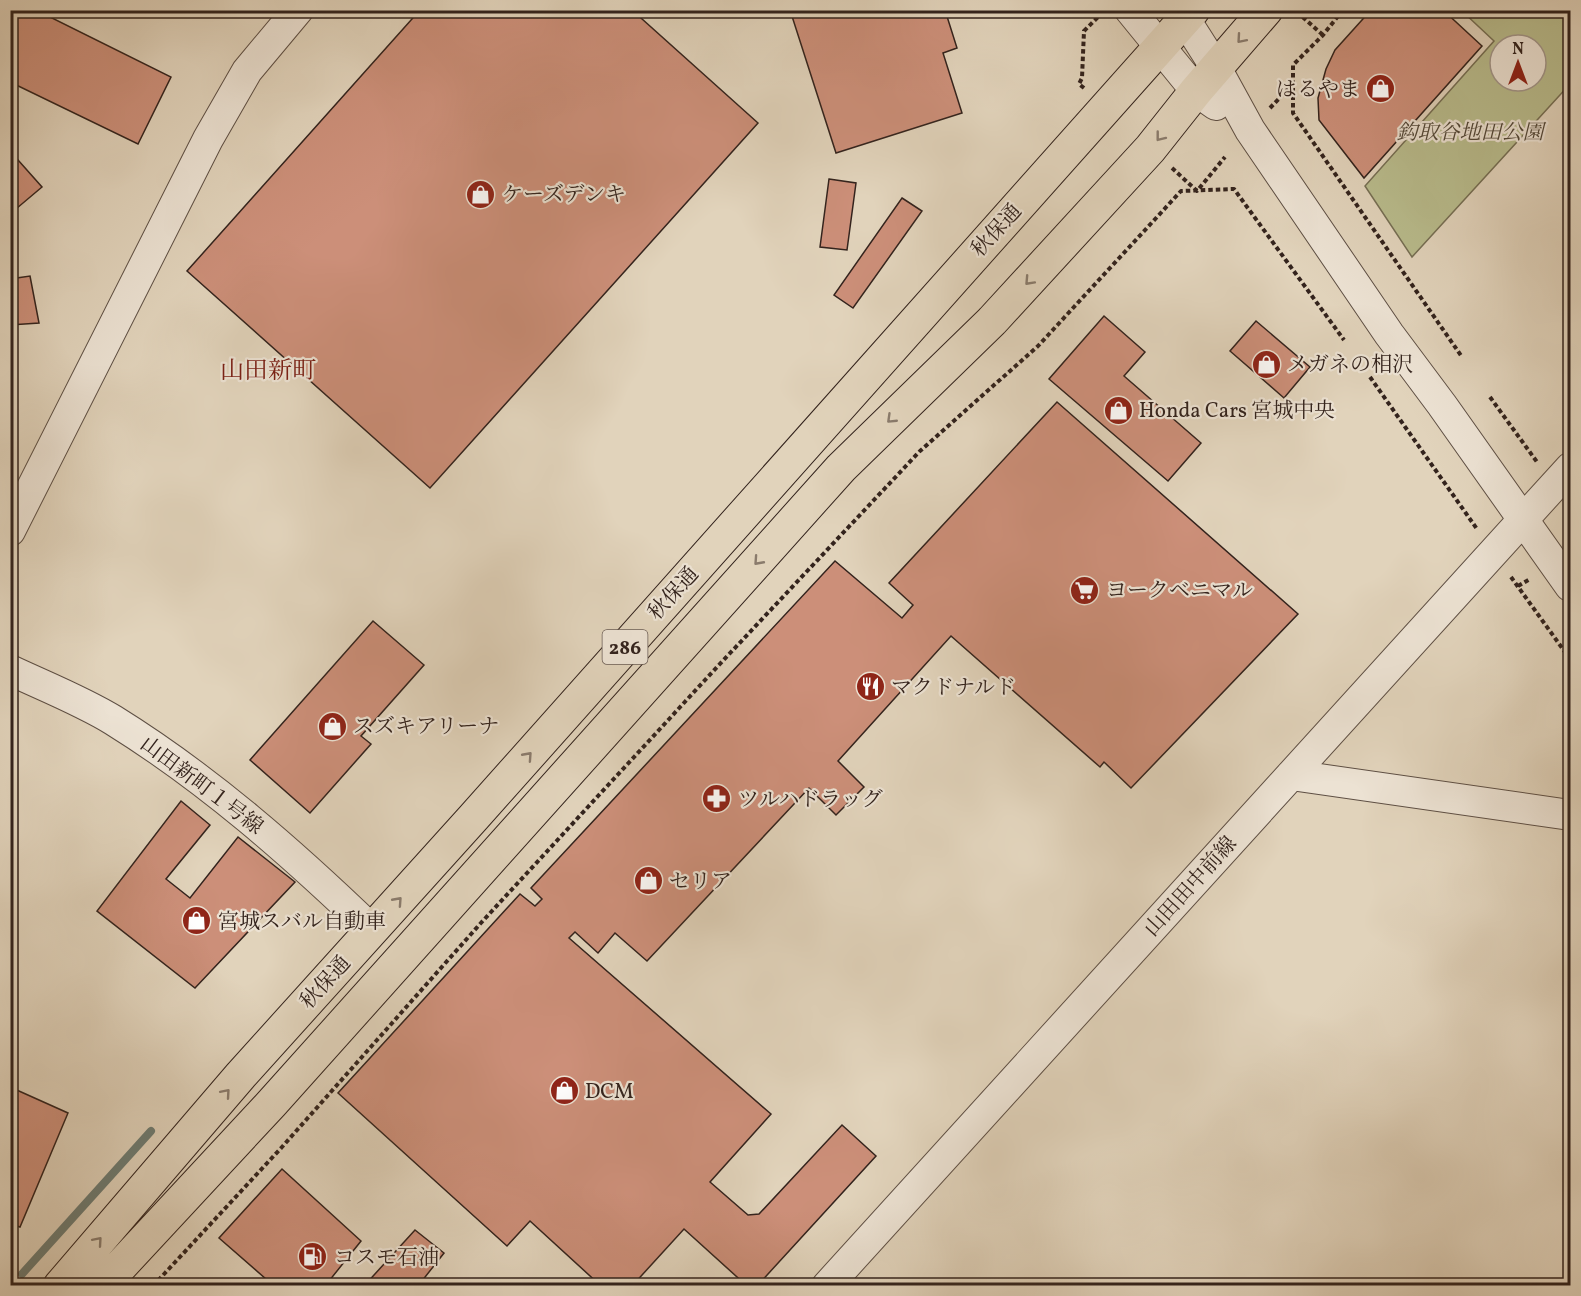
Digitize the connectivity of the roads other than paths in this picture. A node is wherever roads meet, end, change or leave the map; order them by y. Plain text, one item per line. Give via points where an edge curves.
1 (298, 10) edge
2 (1130, 10) edge
3 (1281, 11) edge
4 (1186, 13) edge
5 (1159, 47) junction
6 (1206, 79) junction
7 (1556, 475) edge
8 (1524, 520) junction
9 (10, 531) edge
10 (1570, 586) edge
11 (10, 670) edge
12 (1291, 774) junction
13 (1570, 815) edge
14 (372, 930) junction
15 (60, 1286) edge
16 (102, 1286) edge
17 (827, 1286) edge

1 - 9 street via 247,71 208,139
2 - 5 street
3 -> 6 highway, 秋保通 / 286
4 - 5 highway, 秋保通 / 286
4 - 6 street
5 - 6 street
14 -> 5 highway, 秋保通 / 286
6 - 8 street via 1260,120 1389,334
6 -> 16 highway, 秋保通 / 286 via 1150,149 992,321 841,468 272,1103
7 - 8 street, 山田田中前線
8 - 10 street
8 - 12 street, 山田田中前線
11 - 14 street, 山田新町１号線 via 112,719 205,783 306,866
12 - 13 street
12 - 17 street, 山田田中前線
15 -> 14 highway, 秋保通 / 286

